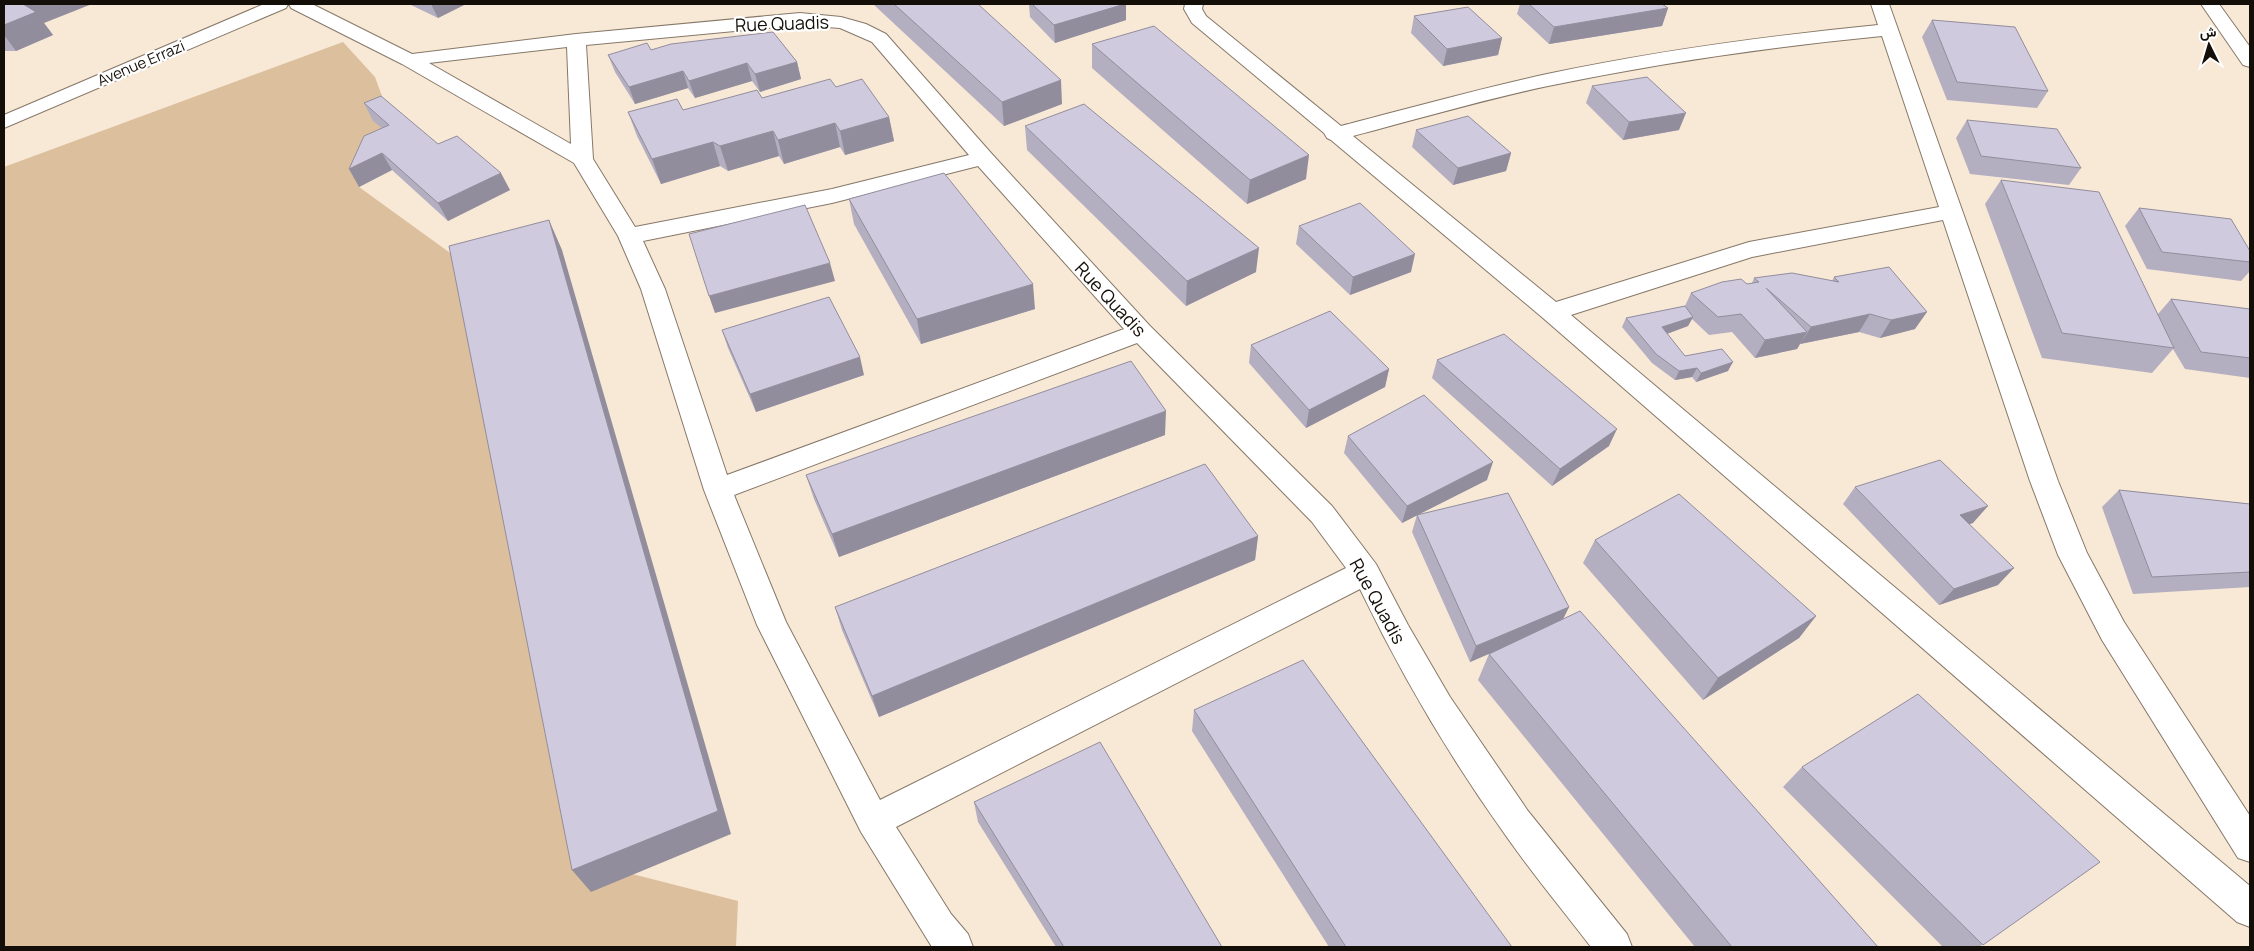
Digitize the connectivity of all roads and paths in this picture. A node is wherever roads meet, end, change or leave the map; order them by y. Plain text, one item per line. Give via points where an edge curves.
1 (279, 4) edge
2 (298, 4) edge
3 (1194, 4) edge
4 (1880, 4) edge
5 (2210, 4) edge
6 (1889, 30) junction
7 (576, 40) junction
8 (410, 60) junction
9 (2250, 61) edge
10 (4, 122) edge
11 (1334, 134) junction
12 (983, 158) junction
13 (582, 159) junction
14 (1950, 212) junction
15 (629, 236) junction
16 (1552, 312) junction
17 (1141, 332) junction
18 (718, 490) junction
19 (1366, 572) junction
20 (873, 821) junction
21 (2250, 846) edge
22 (2250, 909) edge
23 (955, 947) edge
24 (1614, 947) edge

1 - 10 street, Avenue Errazi
2 - 8 street
3 - 11 street via 1198,19
4 - 6 street
5 - 9 street
6 - 11 street via 1670,57 1547,80
6 - 14 street
7 - 8 street, Rue Quadis
7 - 12 street, Rue Quadis via 800,19 833,20 856,25 879,38
7 - 13 street
8 - 13 street
11 - 16 street
12 - 15 street via 832,196
12 - 17 street, Rue Quadis
13 - 15 street
14 - 16 street via 1749,250
14 - 21 street via 2073,555 2113,631
15 - 18 street via 653,289
16 - 22 street
17 - 18 street
17 - 19 street, Rue Quadis via 1322,514
18 - 20 street via 772,625
19 - 20 street
19 - 24 street, Rue Quadis via 1396,634 1445,716 1516,822
20 - 23 street via 938,927

